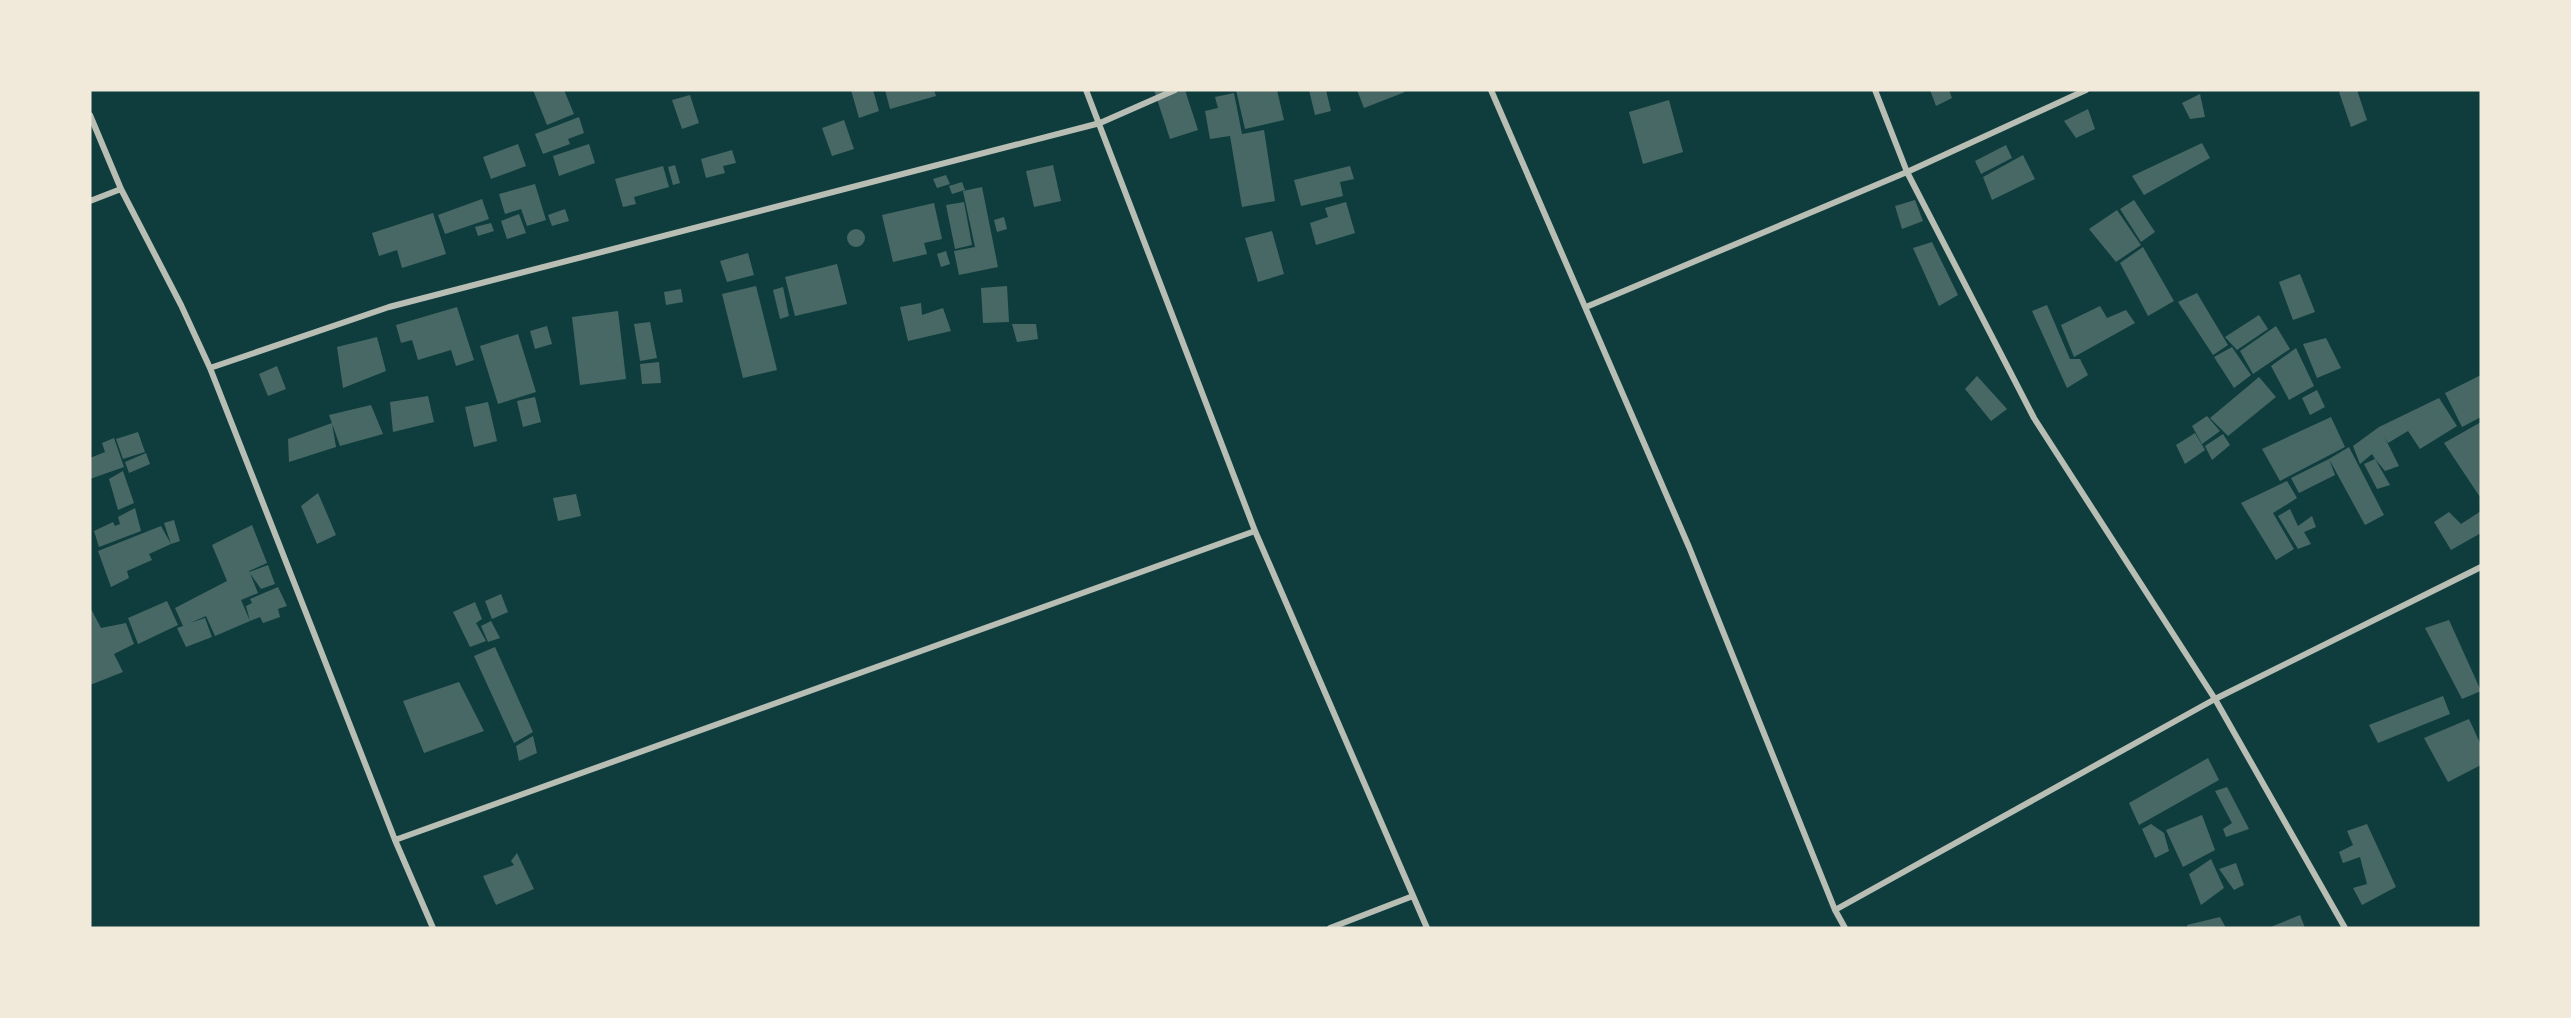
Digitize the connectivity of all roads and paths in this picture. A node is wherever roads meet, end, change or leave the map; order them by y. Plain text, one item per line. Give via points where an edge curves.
1 (1086, 90) edge
2 (1175, 90) edge
3 (1491, 90) edge
4 (1875, 90) edge
5 (2086, 90) edge
6 (90, 115) edge
7 (1100, 123) junction
8 (1907, 172) junction
9 (122, 189) junction
10 (90, 201) edge
11 (1586, 307) junction
12 (210, 368) junction
13 (1255, 531) junction
14 (2481, 567) edge
15 (2215, 699) junction
16 (395, 840) junction
17 (1413, 896) junction
18 (1835, 910) junction
19 (433, 928) edge
20 (1330, 928) edge
21 (1427, 928) edge
22 (1845, 928) edge
23 (2345, 928) edge

1 - 7 street
2 - 7 street
3 - 11 street
4 - 8 street
5 - 8 street
6 - 9 street
7 - 12 street via 389,307
7 - 13 street
8 - 11 street
8 - 15 street via 2034,418
9 - 10 street
9 - 12 street
11 - 18 street via 1689,547
12 - 16 street
13 - 16 street
13 - 17 street
14 - 15 street
15 - 18 street
15 - 23 street
16 - 19 street
17 - 20 street
17 - 21 street
18 - 22 street

